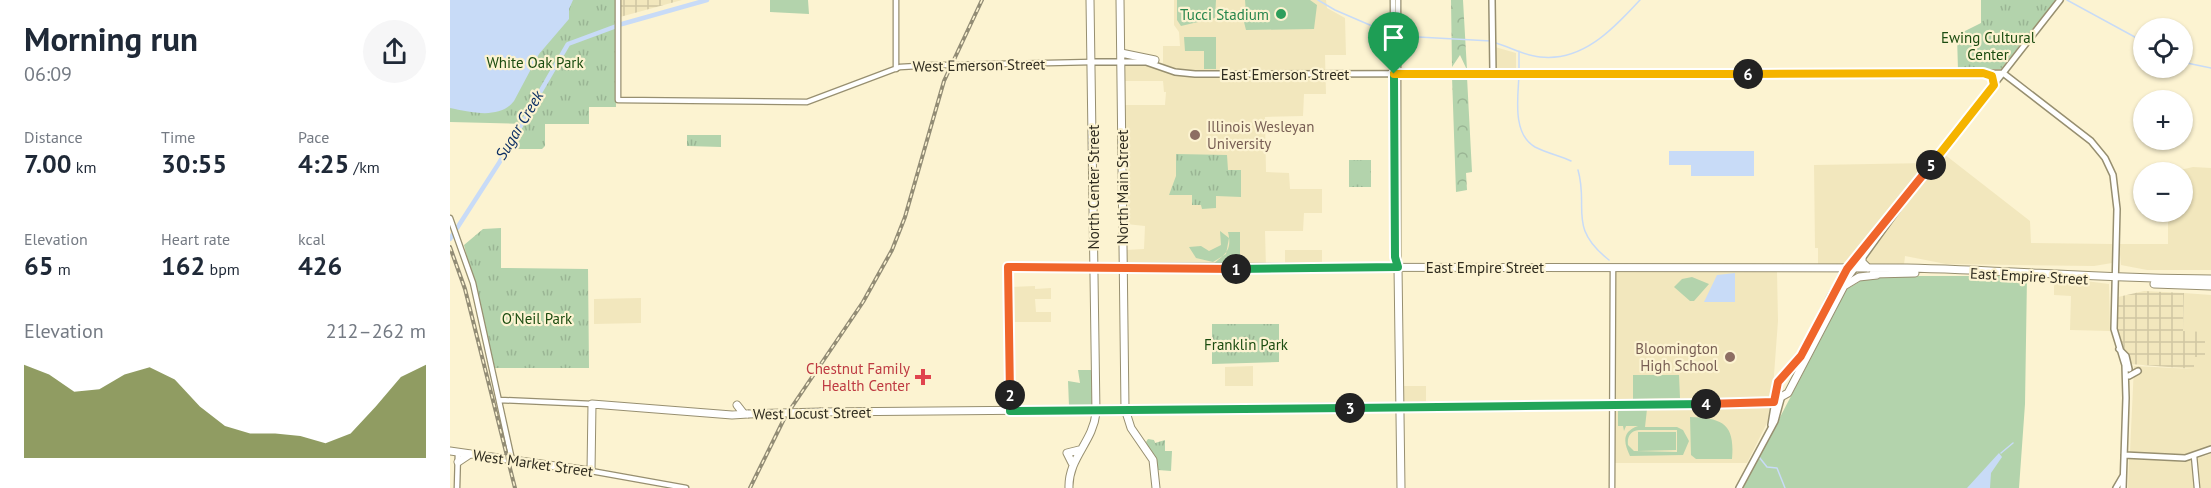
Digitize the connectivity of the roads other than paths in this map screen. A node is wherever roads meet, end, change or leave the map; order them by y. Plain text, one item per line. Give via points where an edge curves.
1 (618, 0) edge
2 (896, 0) edge
3 (1090, 0) edge
4 (1120, 0) edge
5 (1396, 0) edge
6 (1492, 0) edge
7 (2060, 0) edge
8 (1121, 58) junction
9 (1155, 60) joint
10 (1092, 62) junction
11 (2010, 65) junction
12 (896, 69) junction
13 (1180, 72) junction
14 (1983, 73) junction
15 (2003, 73) junction
16 (1396, 74) junction
17 (1493, 74) junction
18 (2014, 81) junction
19 (1994, 85) junction
20 (1911, 190) junction
21 (451, 220) edge
22 (1862, 258) junction
23 (1094, 267) junction
24 (1123, 267) junction
25 (1398, 267) junction
26 (1613, 268) junction
27 (1851, 268) junction
28 (1870, 269) junction
29 (1877, 275) junction
30 (2115, 279) junction
31 (2211, 283) edge
32 (1838, 294) junction
33 (1818, 327) junction
34 (2118, 348) junction
35 (2138, 371) dead end
36 (2129, 376) junction
37 (2126, 398) junction
38 (500, 400) junction
39 (1774, 402) junction
40 (592, 404) junction
41 (737, 405) dead end
42 (1612, 405) junction
43 (1401, 407) junction
44 (1125, 409) junction
45 (1135, 409) junction
46 (1085, 410) junction
47 (1096, 410) junction
48 (1010, 411) junction
49 (1773, 412) joint
50 (746, 414) junction
51 (1095, 420) junction
52 (1128, 422) junction
53 (1771, 425) junction
54 (2211, 449) edge
55 (454, 452) edge
56 (471, 454) junction
57 (2124, 455) junction
58 (2194, 456) junction
59 (512, 460) junction
60 (458, 462) junction
61 (591, 471) junction
62 (2124, 475) junction
63 (458, 488) edge
64 (686, 488) edge
65 (1069, 488) edge
66 (1156, 488) edge
67 (1401, 488) edge
68 (1612, 488) edge
69 (1739, 488) edge
70 (2116, 488) edge
71 (2123, 488) edge
72 (2197, 488) edge

1 - 12 street, West Emerson Street via 618,100 813,101
2 - 12 street
3 - 10 main road, North Center Street
4 - 8 main road, North Main Street
5 - 16 street
6 - 17 main road
7 - 11 main road
8 - 9 main road
8 - 10 main road, West Emerson Street
8 - 13 main road, East Emerson Street
8 - 24 main road, North Main Street
9 - 13 main road, East Emerson Street
10 - 12 street, West Emerson Street, bridge
10 - 23 main road, North Center Street
11 - 15 main road
11 - 18 main road
13 - 16 main road, East Emerson Street
14 - 15 main road, East Emerson Street
14 - 17 main road, East Emerson Street
14 - 19 main road via 1993,77
15 - 18 main road
15 - 19 main road
16 - 17 main road, East Emerson Street
16 - 25 street
18 - 30 main road via 2091,141 2105,158 2116,191
19 - 20 main road
20 - 22 main road
20 - 27 main road
21 - 38 street via 473,284
22 - 27 main road
22 - 28 main road via 1864,266
23 - 24 main road, East Empire Street
23 - 47 main road, North Center Street
23 - 48 main road, East Empire Street via 1008,267
24 - 25 main road, East Empire Street
24 - 44 main road, North Main Street
25 - 26 main road, East Empire Street
25 - 43 main road
26 - 27 main road, East Empire Street
26 - 42 street
27 - 28 main road, East Empire Street
27 - 29 main road, East Empire Street
27 - 32 main road
27 - 33 main road
28 - 30 main road, East Empire Street via 2027,271
29 - 30 main road, East Empire Street via 2019,274
29 - 32 main road via 1854,279
30 - 31 main road, East Empire Street
30 - 31 main road, East Empire Street via 2192,286
30 - 34 main road via 2114,334
32 - 33 main road
33 - 39 main road via 1801,356 1778,382
33 - 39 main road via 1791,388
34 - 36 main road via 2127,359
34 - 37 main road via 2125,365
35 - 36 main road
36 - 37 main road
37 - 57 main road
38 - 40 street, West Locust Street
38 - 59 street
39 - 42 main road, West Locust Street
39 - 49 main road
39 - 53 main road
40 - 50 main road, West Locust Street
40 - 61 main road
41 - 50 main road
42 - 43 main road, West Locust Street
42 - 68 street
43 - 45 main road, West Locust Street
43 - 67 main road
44 - 45 main road, West Locust Street
44 - 47 main road, West Locust Street
44 - 52 main road, North Main Street
45 - 52 main road
46 - 47 main road, West Locust Street
46 - 48 main road, West Locust Street
46 - 51 main road
47 - 51 main road, North Center Street
48 - 50 main road, West Locust Street, bridge
49 - 53 main road
51 - 65 main road via 1072,463
52 - 66 main road via 1153,460
53 - 69 main road
54 - 58 main road
55 - 56 main road, West Market Street
55 - 60 street
56 - 59 main road, West Market Street
56 - 60 main road
57 - 58 main road
57 - 62 main road
58 - 72 street
59 - 61 main road, West Market Street
60 - 63 street
61 - 64 street, West Market Street
62 - 70 main road
62 - 71 main road

